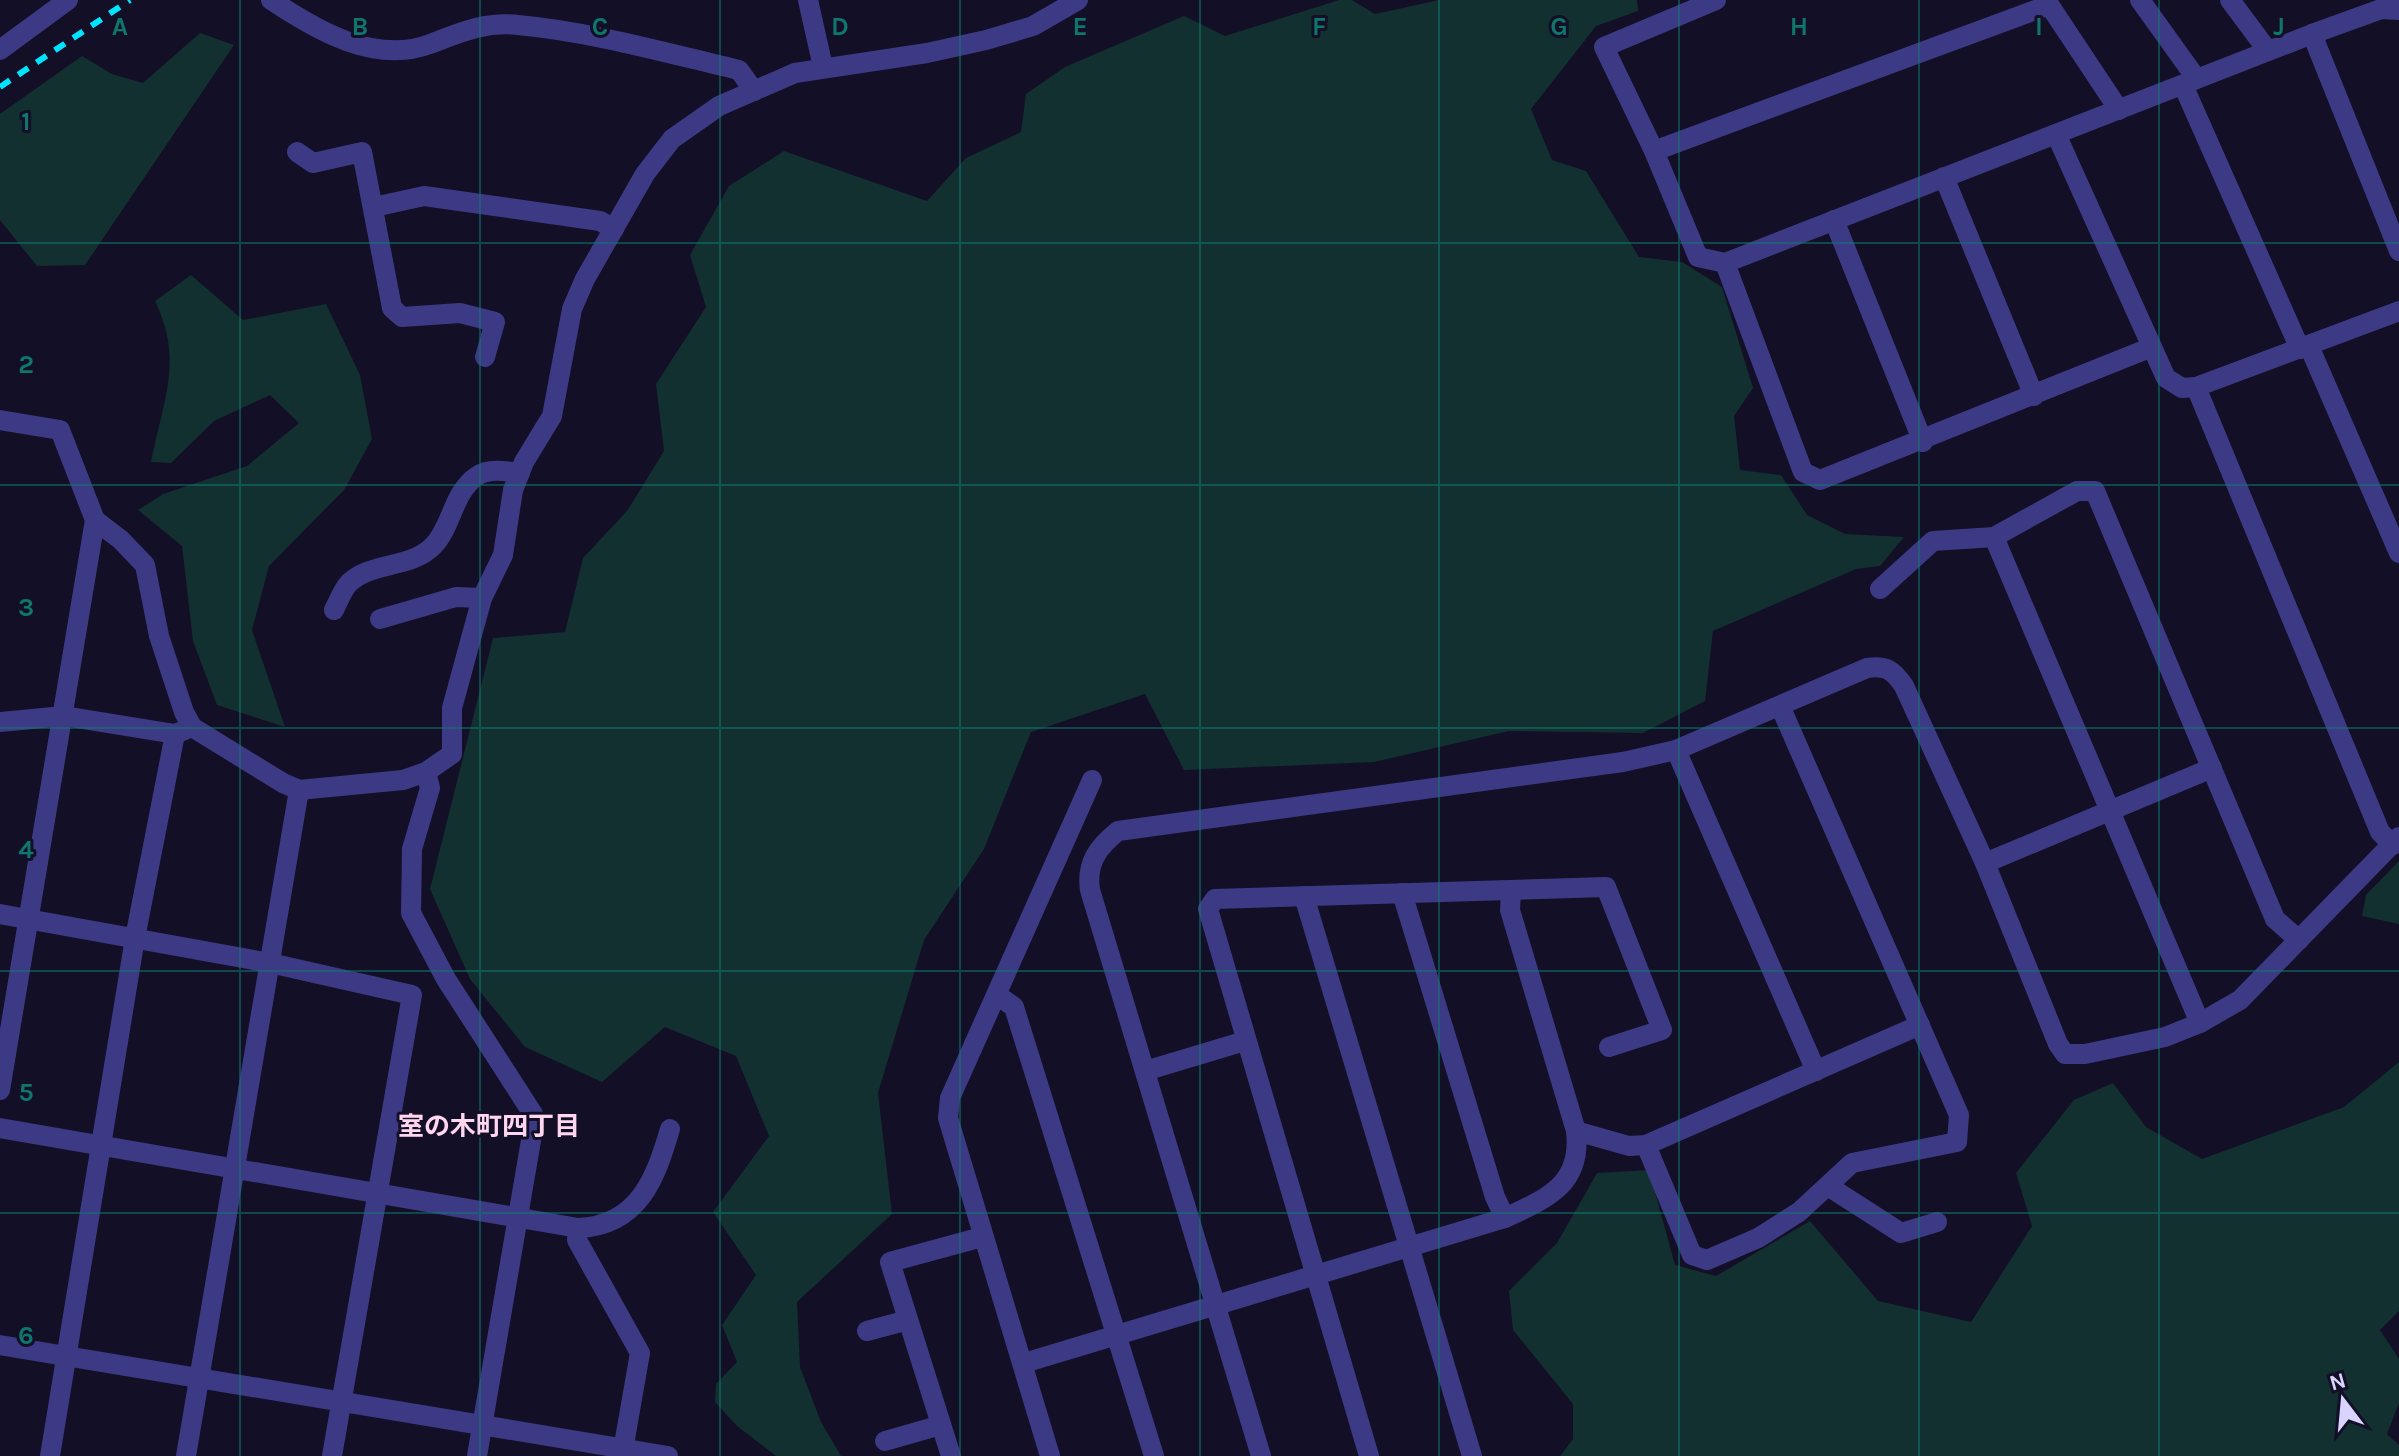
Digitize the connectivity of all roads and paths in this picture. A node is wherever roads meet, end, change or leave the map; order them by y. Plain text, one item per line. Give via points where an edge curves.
1 (68, 0) edge
2 (271, 0) edge
3 (808, 0) edge
4 (1078, 0) edge
5 (1716, 0) edge
6 (2140, 0) edge
7 (2230, 0) edge
8 (2048, 2) edge
9 (2399, 10) edge
10 (2312, 34) junction
11 (0, 50) edge
12 (2268, 51) junction
13 (823, 67) junction
14 (2189, 83) junction
15 (754, 91) junction
16 (2119, 110) junction
17 (2056, 134) junction
18 (1654, 151) junction
19 (297, 152) dead end
20 (1944, 177) junction
21 (374, 207) junction
22 (1834, 220) junction
23 (614, 229) junction
24 (2399, 251) edge
25 (1725, 263) junction
26 (2399, 311) edge
27 (2152, 347) junction
28 (2305, 347) junction
29 (485, 357) dead end
30 (2196, 387) junction
31 (2034, 396) junction
32 (0, 420) edge
33 (1923, 442) junction
34 (520, 473) junction
35 (95, 520) junction
36 (1994, 537) junction
37 (2399, 553) edge
38 (1880, 589) dead end
39 (482, 598) junction
40 (334, 610) dead end
41 (380, 619) dead end
42 (1781, 708) junction
43 (64, 716) junction
44 (0, 722) edge
45 (183, 731) junction
46 (1676, 750) junction
47 (2212, 768) junction
48 (426, 772) junction
49 (1092, 780) dead end
50 (299, 790) junction
51 (2109, 810) junction
52 (2396, 841) edge
53 (1064, 846) junction
54 (1093, 859) junction
55 (1985, 863) junction
56 (1511, 892) junction
57 (1402, 893) junction
58 (1304, 896) junction
59 (0, 914) edge
60 (28, 919) junction
61 (135, 938) junction
62 (2299, 940) junction
63 (270, 963) junction
64 (997, 995) junction
65 (2200, 1023) junction
66 (1920, 1025) junction
67 (1245, 1041) junction
68 (1609, 1047) dead end
69 (1145, 1071) junction
70 (1816, 1071) junction
71 (0, 1090) edge
72 (0, 1128) edge
73 (670, 1129) dead end
74 (1576, 1131) junction
75 (102, 1145) junction
76 (1646, 1145) junction
77 (232, 1167) junction
78 (1828, 1186) junction
79 (377, 1190) junction
80 (520, 1216) junction
81 (1505, 1218) junction
82 (1937, 1222) dead end
83 (578, 1228) junction
84 (982, 1237) junction
85 (1411, 1247) junction
86 (1314, 1275) junction
87 (1215, 1304) junction
88 (908, 1320) junction
89 (867, 1331) dead end
90 (1116, 1334) junction
91 (0, 1345) edge
92 (68, 1356) junction
93 (1024, 1363) junction
94 (199, 1377) junction
95 (341, 1403) junction
96 (482, 1424) junction
97 (941, 1425) junction
98 (885, 1441) dead end
99 (623, 1452) edge
100 (50, 1456) edge
101 (186, 1456) edge
102 (332, 1456) edge
103 (477, 1456) edge
104 (668, 1456) edge
105 (951, 1456) edge
106 (1050, 1456) edge
107 (1154, 1456) edge
108 (1261, 1456) edge
109 (1369, 1456) edge
110 (1472, 1456) edge

1 - 11 street
2 - 15 street via 332,34 394,53 488,25 516,24 634,44 739,70
3 - 13 street
4 - 13 street via 1033,26 986,40
5 - 18 street via 1604,47
6 - 14 street via 2191,71
7 - 12 street
8 - 16 street
8 - 18 street
9 - 10 street via 2381,9
10 - 12 street
10 - 24 street
12 - 14 street
13 - 15 street
14 - 16 street
14 - 28 street
15 - 23 street via 719,106 672,139
16 - 17 street
17 - 20 street
17 - 27 street
18 - 25 street via 1698,257
19 - 21 street via 313,163 362,152
20 - 22 street
20 - 31 street
21 - 23 street via 424,196 600,221
21 - 29 street via 392,308 402,317 460,313 495,322
22 - 25 street
22 - 33 street
23 - 34 street via 572,309 552,416
25 - 33 street via 1803,472 1820,480
26 - 28 street
27 - 30 street via 2166,378 2182,388
27 - 31 street
28 - 30 street
28 - 37 street
30 - 52 street via 2380,832
31 - 33 street
32 - 35 street via 60,430
34 - 39 street via 503,555
34 - 40 street via 486,472 474,478 434,545 417,557 349,583
35 - 43 street
35 - 45 street via 145,565 159,636 184,712
36 - 38 street via 1933,541
36 - 47 street via 2077,491 2095,491
36 - 51 street
39 - 41 street via 456,597
39 - 48 street via 452,708 452,754
42 - 46 street
42 - 55 street via 1867,668 1894,671
42 - 66 street
43 - 44 street
43 - 45 street
43 - 60 street
45 - 50 street
45 - 61 street
46 - 54 street via 1623,762 1140,826 1118,831
46 - 70 street
47 - 51 street
47 - 62 street via 2275,919
48 - 50 street via 403,780
48 - 80 street via 430,788 412,849 411,913 446,979 533,1114
49 - 53 street
50 - 63 street
51 - 55 street
51 - 65 street
52 - 62 street
53 - 54 street
53 - 64 street
54 - 69 street via 1090,890
55 - 65 street via 2065,1054 2165,1037
56 - 57 street
56 - 68 street via 1606,887 1662,1030
56 - 74 street via 1510,910
57 - 58 street
57 - 81 street
58 - 67 street via 1215,899 1208,909
58 - 85 street
59 - 60 street
60 - 61 street
60 - 71 street
61 - 63 street
61 - 75 street
62 - 65 street via 2240,1000
63 - 77 street
63 - 79 street via 412,995
64 - 84 street via 950,1098 948,1118
64 - 90 street via 1014,1007
66 - 70 street
66 - 78 street via 1959,1115 1957,1142 1863,1159
67 - 69 street
67 - 86 street
69 - 87 street
70 - 76 street
72 - 75 street
73 - 83 street via 655,1177 635,1206 594,1227
74 - 76 street via 1629,1146
74 - 81 street via 1578,1153 1569,1178 1534,1205
75 - 77 street
75 - 92 street
76 - 78 street via 1692,1255 1707,1260 1758,1238
77 - 79 street
77 - 94 street
78 - 82 street via 1901,1233
79 - 80 street
79 - 95 street
80 - 83 street
80 - 96 street
81 - 85 street
83 - 99 street via 577,1240 640,1353
84 - 88 street via 890,1262
84 - 93 street
85 - 86 street
85 - 110 street
86 - 87 street
86 - 109 street
87 - 90 street
87 - 108 street
88 - 89 street
88 - 97 street
90 - 93 street
90 - 107 street
91 - 92 street
92 - 94 street
92 - 100 street
93 - 106 street
94 - 95 street
94 - 101 street
95 - 96 street
95 - 102 street
96 - 99 street
96 - 103 street
97 - 98 street
97 - 105 street
99 - 104 street

